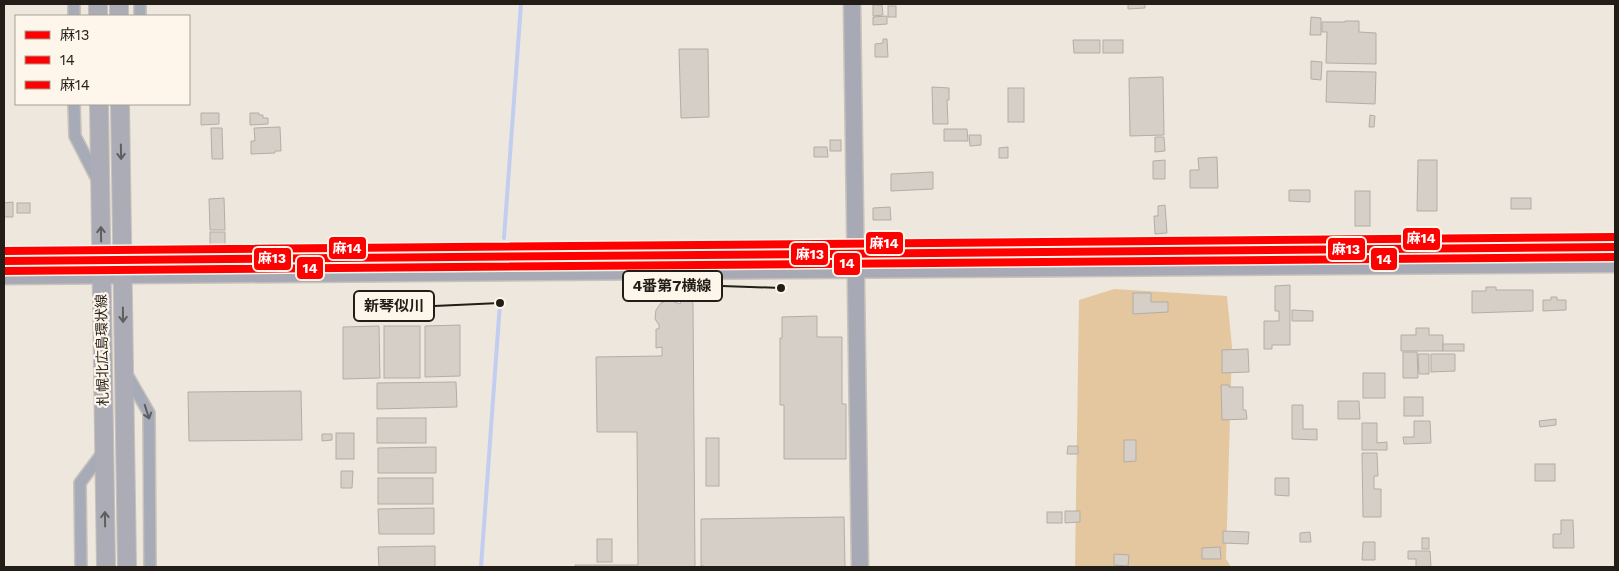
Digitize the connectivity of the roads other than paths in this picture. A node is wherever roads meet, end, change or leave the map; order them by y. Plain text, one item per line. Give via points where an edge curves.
1 (852, 4) edge
2 (74, 105) edge
3 (99, 105) edge
4 (120, 105) edge
5 (100, 185) junction
6 (1615, 247) edge
7 (856, 254) junction
8 (4, 260) edge
9 (1615, 264) edge
10 (101, 267) junction
11 (122, 267) junction
12 (856, 271) junction
13 (4, 276) edge
14 (124, 369) junction
15 (104, 451) junction
16 (81, 567) edge
17 (106, 567) edge
18 (126, 567) edge
19 (150, 567) edge
20 (860, 567) edge

1 - 7 main road
2 - 5 street via 75,136
3 - 5 main road, 札幌北広島環状線
4 -> 11 main road, 札幌北広島環状線
10 -> 5 main road, 札幌北広島環状線
6 - 7 main road
7 - 11 main road
7 - 12 main road
8 - 10 main road
9 - 12 main road
10 - 11 main road
10 - 13 main road
10 - 15 main road, 札幌北広島環状線
11 - 12 main road
11 -> 14 main road, 札幌北広島環状線
12 - 20 main road
14 - 18 main road, 札幌北広島環状線
14 -> 19 street via 149,413
15 - 16 street via 80,483
17 -> 15 main road, 札幌北広島環状線

